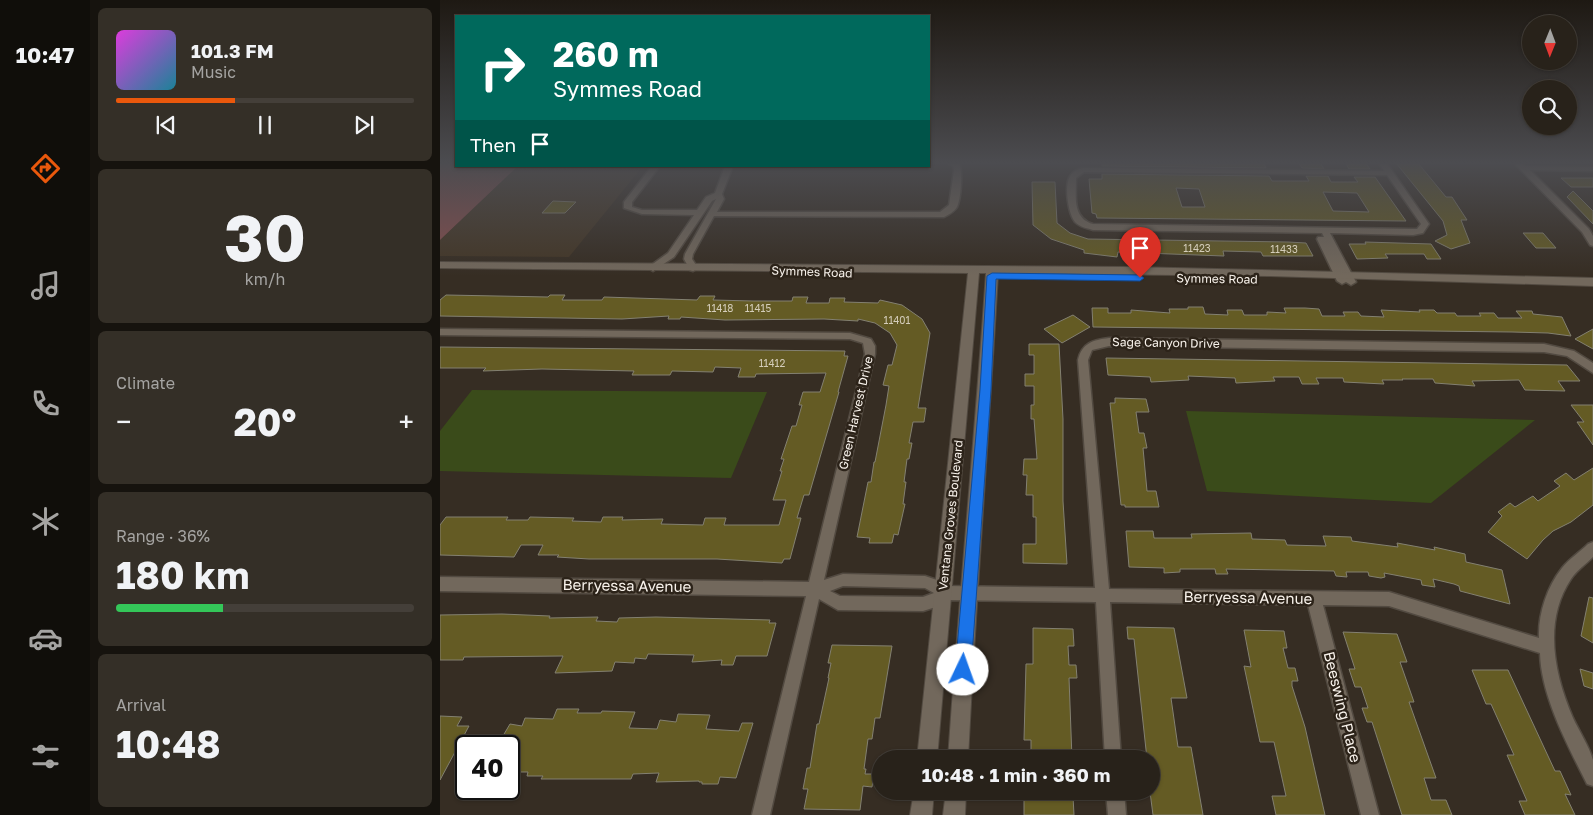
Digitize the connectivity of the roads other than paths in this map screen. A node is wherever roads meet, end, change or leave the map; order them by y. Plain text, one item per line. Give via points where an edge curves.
1 (630, 200) edge
2 (708, 200) edge
3 (720, 200) edge
4 (954, 200) edge
5 (1073, 200) edge
6 (1409, 200) edge
7 (1557, 200) edge
8 (699, 213) junction
9 (712, 214) junction
10 (1321, 231) junction
11 (1590, 232) edge
12 (1593, 243) edge
13 (440, 265) edge
14 (653, 268) junction
15 (693, 268) junction
16 (974, 273) junction
17 (992, 273) junction
18 (1345, 278) junction
19 (1593, 282) edge
20 (440, 332) edge
21 (1593, 369) edge
22 (1593, 548) edge
23 (440, 584) edge
24 (815, 588) junction
25 (944, 593) junction
26 (968, 593) junction
27 (1103, 597) junction
28 (1314, 599) junction
29 (1546, 648) junction
30 (928, 750) edge
31 (959, 750) edge
32 (1112, 750) edge
33 (1593, 778) edge
34 (923, 800) edge
35 (955, 800) edge
36 (1116, 800) edge
37 (761, 815) edge
38 (921, 815) edge
39 (954, 815) edge
40 (1117, 815) edge
41 (1370, 815) edge

1 - 8 street via 628,208 642,212
2 - 8 street
3 - 9 street
4 - 9 street via 953,206 941,215
5 - 10 street via 1074,215 1081,224 1099,228
6 - 10 street via 1424,221 1423,229 1413,232
7 - 11 street
8 - 14 street via 671,255
9 - 15 street via 689,254
10 - 18 street
11 - 12 street
13 - 14 street, Symmes Road
14 - 15 street, Symmes Road
15 - 16 street, Symmes Road
16 - 17 street, Symmes Road
16 - 25 street, Ventana Groves Boulevard
17 - 18 street, Symmes Road
17 - 26 street, Ventana Groves Boulevard
18 - 19 street, Symmes Road
20 - 24 street, Green Harvest Drive via 850,336 867,341 870,354
21 - 27 street, Sage Canyon Drive via 1576,355 1544,348 1109,342 1090,346 1085,350 1083,360
22 - 29 street via 1577,559 1557,585 1547,617
23 - 24 street, Berryessa Avenue
24 - 25 street, Berryessa Avenue via 843,580 921,581 938,587
24 - 25 street, Berryessa Avenue via 838,603 923,604 937,600
24 - 37 street, Green Harvest Drive
25 - 26 street, Berryessa Avenue
25 - 30 street, Ventana Groves Boulevard
26 - 27 street, Berryessa Avenue
26 - 31 street, Ventana Groves Boulevard
27 - 28 street, Berryessa Avenue
27 - 32 street, Sage Canyon Drive
28 - 29 street, Berryessa Avenue via 1389,599
28 - 41 street, Beeswing Place
29 - 33 street via 1554,690
34 - 38 street
35 - 39 street
36 - 40 street

